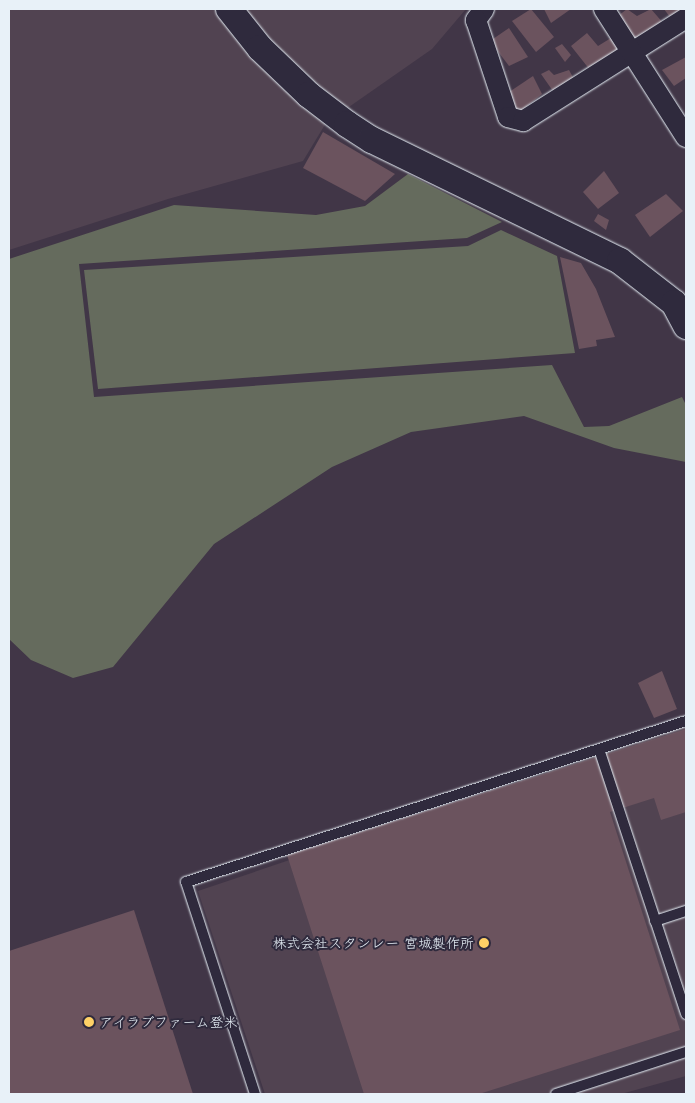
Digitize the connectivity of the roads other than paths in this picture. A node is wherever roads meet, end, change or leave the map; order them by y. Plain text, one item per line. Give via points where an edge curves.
1 (229, 9) edge
2 (484, 9) edge
3 (604, 9) edge
4 (686, 18) edge
5 (632, 52) junction
6 (686, 137) edge
7 (680, 298) edge
8 (686, 326) edge
9 (686, 721) edge
10 (599, 749) junction
11 (686, 911) edge
12 (655, 920) junction
13 (686, 1014) edge
14 (686, 1052) edge
15 (254, 1094) edge
16 (556, 1094) edge

1 - 7 street via 260,48 309,95 347,124 372,140 620,261
2 - 5 street via 476,20 508,117 523,121
3 - 5 street
4 - 5 street
5 - 6 street
7 - 8 street
9 - 10 lane
10 - 12 lane
10 - 15 lane via 186,882
11 - 12 lane
12 - 13 lane
14 - 16 lane

